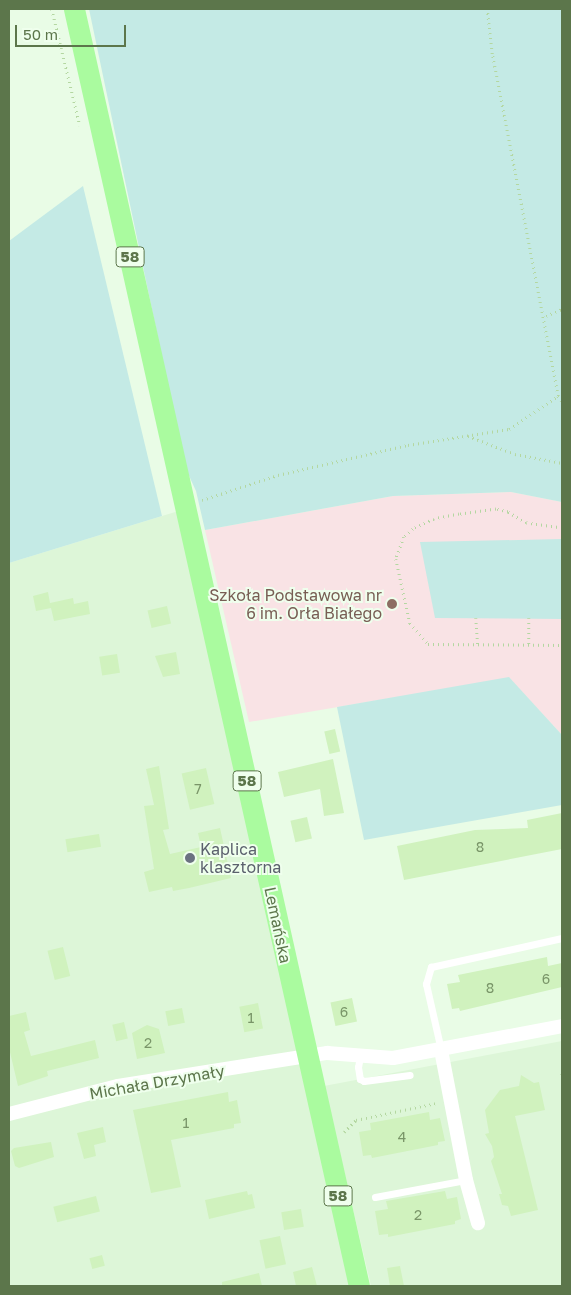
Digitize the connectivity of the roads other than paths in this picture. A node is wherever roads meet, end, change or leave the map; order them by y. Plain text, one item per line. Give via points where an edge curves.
1 (74, 9) edge
2 (562, 938) edge
3 (562, 1026) edge
4 (441, 1050) junction
5 (306, 1056) junction
6 (360, 1056) junction
7 (410, 1075) dead end
8 (9, 1114) edge
9 (466, 1180) junction
10 (375, 1197) dead end
11 (478, 1223) dead end
12 (359, 1286) edge

1 - 5 main road, Lemańska / 58
2 - 4 lane via 431,967 426,984
3 - 4 street, Michała Drzymały
4 - 6 street, Michała Drzymały via 392,1058
4 - 9 street
5 - 6 street, Michała Drzymały via 338,1052
5 - 8 street, Michała Drzymały via 118,1086
5 - 12 main road, Lemańska / 58
6 - 7 lane via 358,1067 364,1081
9 - 10 lane
9 - 11 street

